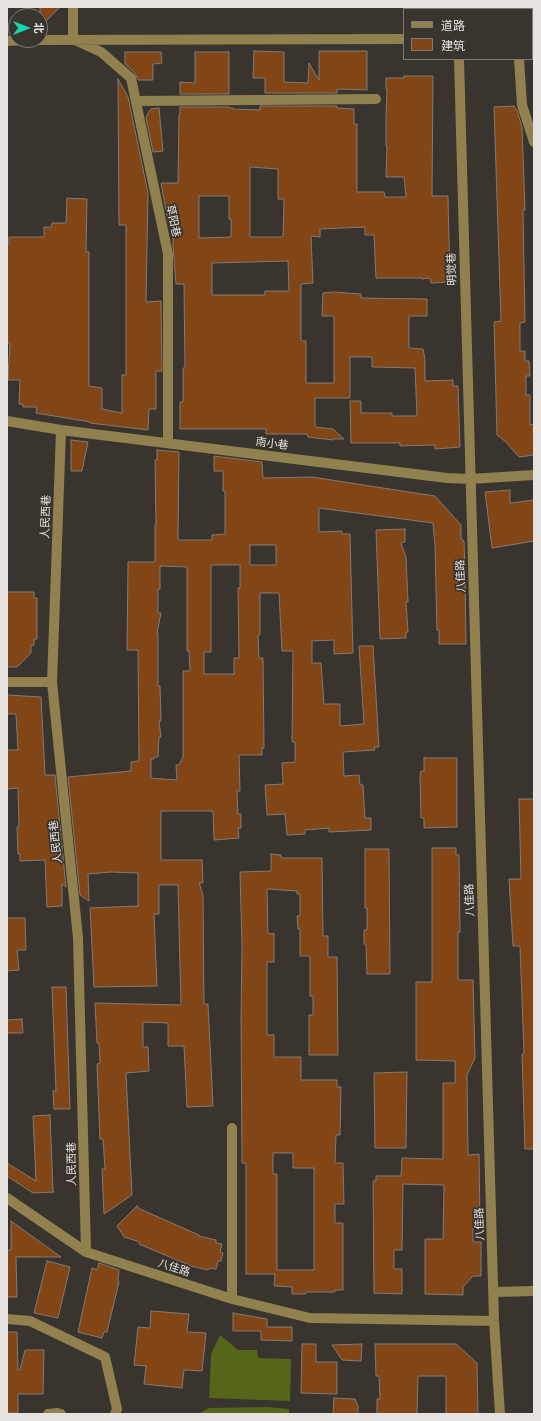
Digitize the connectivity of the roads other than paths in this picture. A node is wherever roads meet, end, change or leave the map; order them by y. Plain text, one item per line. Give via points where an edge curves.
1 (73, 7) edge
2 (73, 39) junction
3 (403, 39) edge
4 (48, 40) edge
5 (459, 60) edge
6 (519, 60) edge
7 (376, 99) dead end
8 (136, 101) junction
9 (534, 142) edge
10 (7, 421) edge
11 (61, 430) junction
12 (168, 443) junction
13 (534, 475) edge
14 (470, 479) junction
15 (7, 682) edge
16 (52, 682) junction
17 (232, 1128) dead end
18 (7, 1198) edge
19 (86, 1252) junction
20 (534, 1291) edge
21 (494, 1292) junction
22 (232, 1299) junction
23 (7, 1319) edge
24 (494, 1320) junction
25 (48, 1414) edge
26 (61, 1414) edge
27 (115, 1414) edge
28 (500, 1414) edge

1 - 2 street
2 - 3 street, 草阳巷
2 - 4 street, 草阳巷
2 - 8 street, 草阳巷 via 101,52 131,78
5 - 14 street, 明觉巷
6 - 9 street via 522,105
7 - 8 street
8 - 12 street, 草阳巷 via 168,254
10 - 11 street, 南小巷
11 - 12 street, 南小巷
11 - 16 street, 人民西巷
12 - 14 street, 南小巷
13 - 14 street, 南小巷
14 - 21 street, 八佳路
15 - 16 street
16 - 19 street, 人民西巷 via 78,938
17 - 22 street
18 - 19 street, 八佳路
19 - 22 street, 八佳路
20 - 21 street
21 - 24 street, 八佳路
22 - 24 street, 八佳路 via 310,1318
23 - 27 street via 30,1321 105,1357 117,1408
24 - 28 street, 八佳路
25 - 26 street

